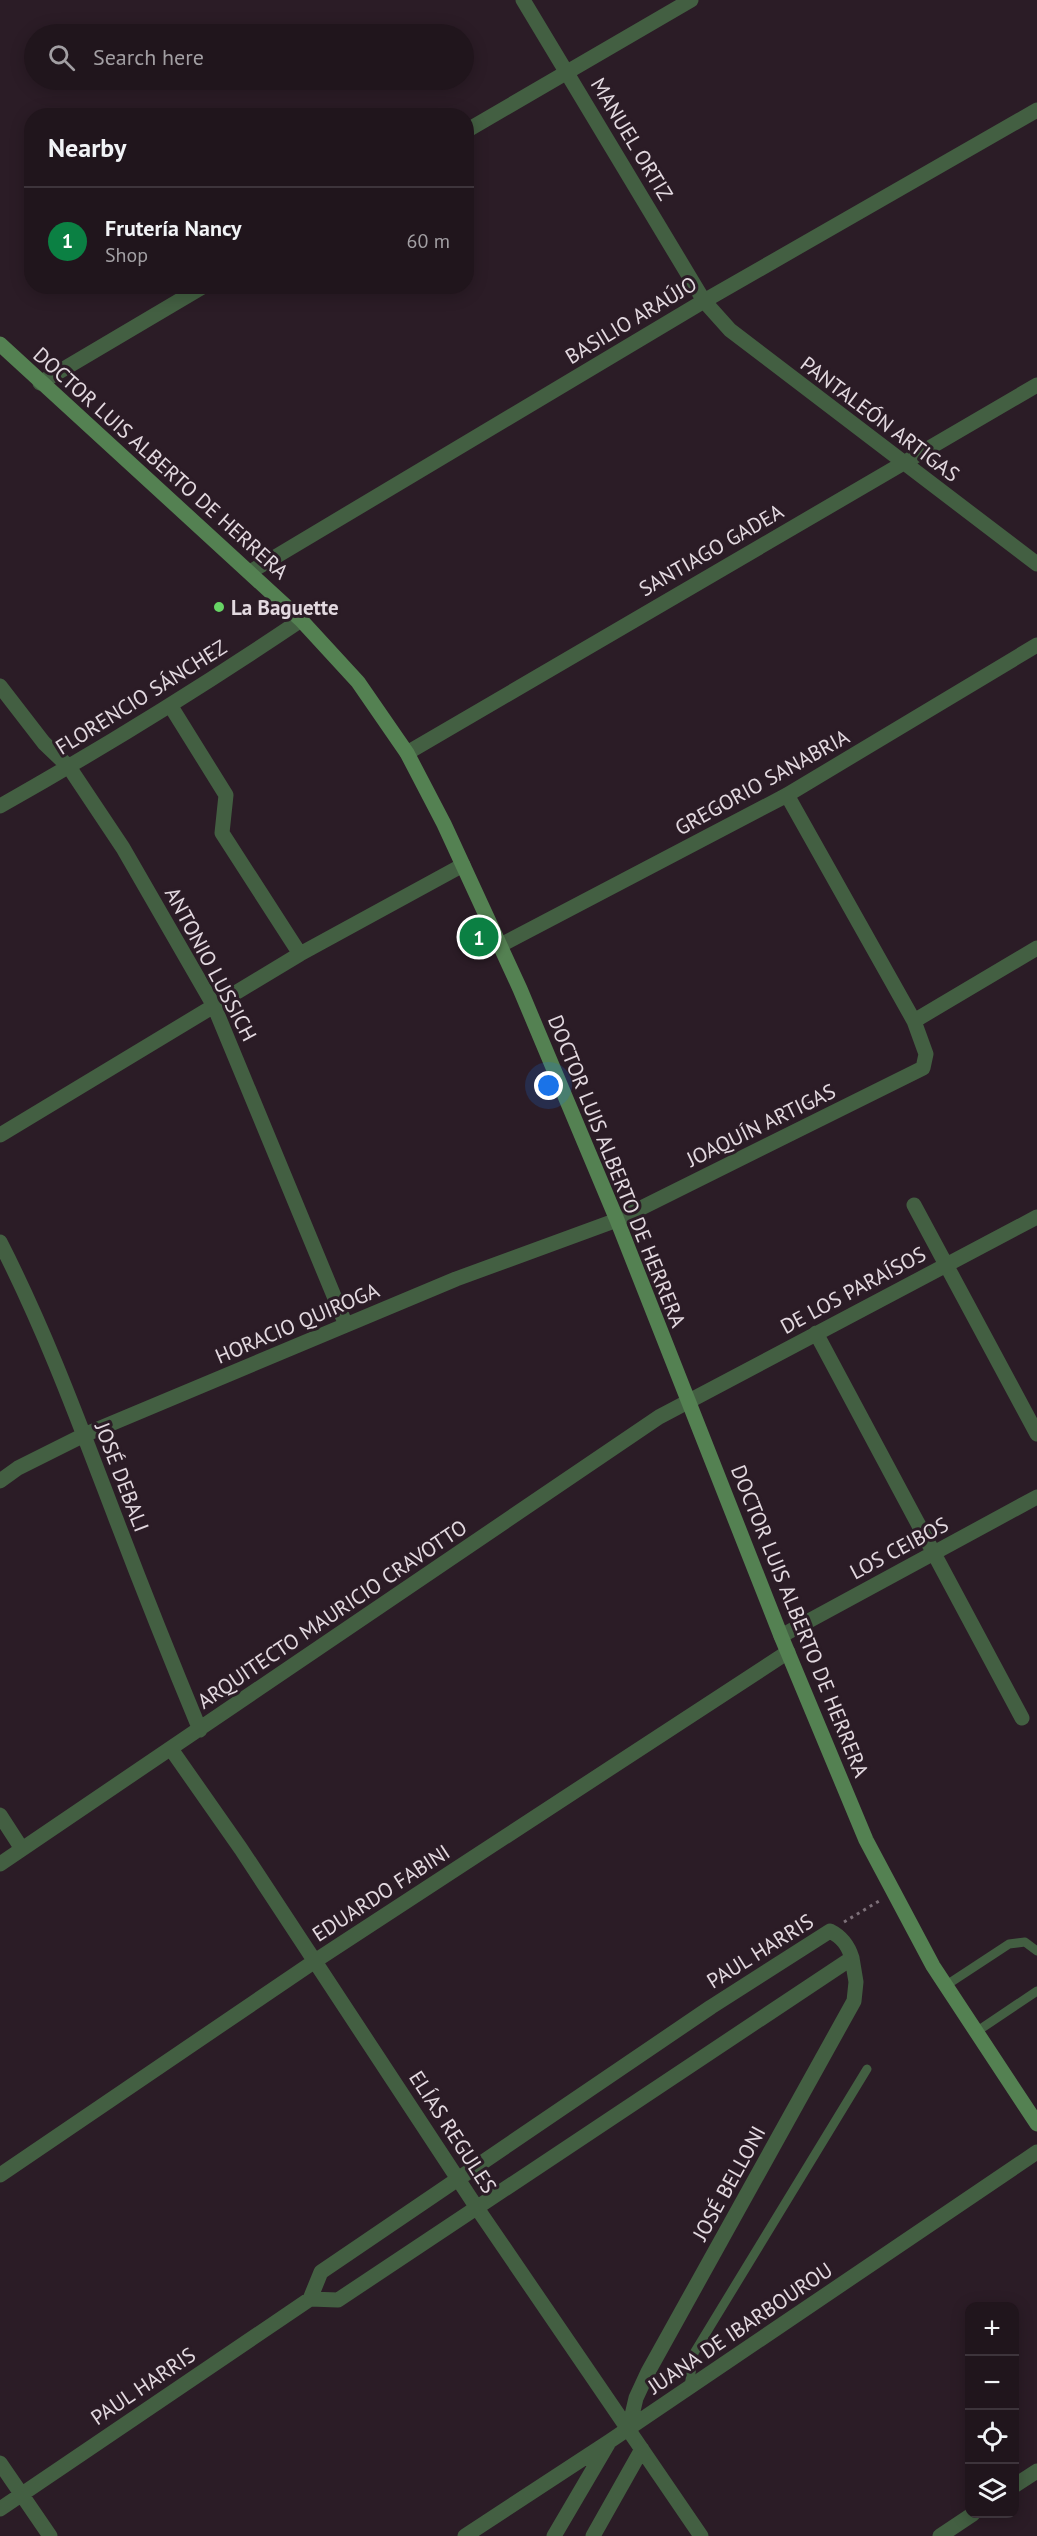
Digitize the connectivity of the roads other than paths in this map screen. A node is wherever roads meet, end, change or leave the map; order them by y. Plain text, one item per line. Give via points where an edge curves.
1 (523, 0) edge
2 (691, 0) edge
3 (567, 72) junction
4 (1037, 110) edge
5 (474, 126) edge
6 (191, 294) edge
7 (704, 301) junction
8 (0, 344) edge
9 (40, 384) junction
10 (1037, 385) edge
11 (902, 462) junction
12 (1037, 564) edge
13 (250, 572) junction
14 (301, 620) junction
15 (1037, 645) edge
16 (0, 686) edge
17 (170, 705) junction
18 (407, 753) junction
19 (69, 767) junction
20 (787, 795) junction
21 (0, 806) edge
22 (464, 865) junction
23 (501, 945) junction
24 (1037, 948) edge
25 (300, 954) junction
26 (214, 1006) junction
27 (914, 1020) junction
28 (0, 1136) edge
29 (914, 1205) dead end
30 (1037, 1217) edge
31 (617, 1220) junction
32 (0, 1242) edge
33 (946, 1265) junction
34 (346, 1325) junction
35 (816, 1334) junction
36 (688, 1401) junction
37 (1037, 1434) edge
38 (84, 1436) junction
39 (0, 1481) edge
40 (1037, 1497) edge
41 (935, 1552) junction
42 (781, 1635) junction
43 (788, 1652) junction
44 (1022, 1718) dead end
45 (200, 1730) junction
46 (171, 1749) junction
47 (0, 1815) edge
48 (22, 1849) junction
49 (0, 1864) edge
50 (1037, 1951) edge
51 (852, 1958) junction
52 (315, 1961) junction
53 (945, 1986) junction
54 (1037, 1992) edge
55 (976, 2032) junction
56 (867, 2069) dead end
57 (1037, 2124) edge
58 (1037, 2152) edge
59 (0, 2175) edge
60 (459, 2178) junction
61 (477, 2208) junction
62 (310, 2299) junction
63 (689, 2387) junction
64 (629, 2428) junction
65 (610, 2441) junction
66 (642, 2449) junction
67 (0, 2463) edge
68 (1037, 2471) edge
69 (1019, 2483) edge
70 (21, 2495) junction
71 (0, 2509) edge
72 (967, 2518) edge
73 (50, 2536) edge
74 (465, 2536) edge
75 (554, 2536) edge
76 (593, 2536) edge
77 (701, 2536) edge
78 (940, 2536) edge

1 - 3 street, MANUEL ORTIZ
2 - 3 street
3 - 5 street
3 - 7 street, MANUEL ORTIZ
4 - 7 street, BASILIO ARAÚJO
6 - 9 street
7 - 11 street, PANTALEÓN ARTIGAS via 730,330
7 - 13 street, BASILIO ARAÚJO
8 - 9 street, DOCTOR LUIS ALBERTO DE HERRERA
9 - 13 street, DOCTOR LUIS ALBERTO DE HERRERA
10 - 11 street, SANTIAGO GADEA
11 - 12 street, PANTALEÓN ARTIGAS
11 - 18 street, SANTIAGO GADEA
13 - 14 street, DOCTOR LUIS ALBERTO DE HERRERA
14 - 17 street, FLORENCIO SÁNCHEZ
14 - 18 street, DOCTOR LUIS ALBERTO DE HERRERA via 358,682
15 - 20 street, GREGORIO SANABRIA
16 - 19 street, ANTONIO LUSSICH via 44,743
17 - 19 street, FLORENCIO SÁNCHEZ
17 - 25 street via 226,795 222,833
18 - 22 street, DOCTOR LUIS ALBERTO DE HERRERA
19 - 21 street, FLORENCIO SÁNCHEZ
19 - 26 street, ANTONIO LUSSICH via 123,848
20 - 23 street, GREGORIO SANABRIA
20 - 27 street
22 - 23 street, DOCTOR LUIS ALBERTO DE HERRERA
22 - 25 street
23 - 31 street, DOCTOR LUIS ALBERTO DE HERRERA
24 - 27 street
25 - 26 street
26 - 28 street
26 - 34 street, ANTONIO LUSSICH
27 - 31 street, JOAQUÍN ARTIGAS via 926,1054 923,1068
29 - 33 street
30 - 33 street, DE LOS PARAÍSOS
31 - 34 street, HORACIO QUIROGA via 456,1279
31 - 36 street, DOCTOR LUIS ALBERTO DE HERRERA
32 - 38 street, JOSÉ DEBALI via 29,1298
33 - 35 street, DE LOS PARAÍSOS
33 - 37 street
34 - 38 street, HORACIO QUIROGA
35 - 36 street, DE LOS PARAÍSOS
35 - 41 street
36 - 42 street, DOCTOR LUIS ALBERTO DE HERRERA
36 - 45 street, ARQUITECTO MAURICIO CRAVOTTO
38 - 39 street, HORACIO QUIROGA
38 - 45 street, JOSÉ DEBALI
40 - 41 street, LOS CEIBOS
41 - 42 street, LOS CEIBOS
41 - 44 street
42 - 43 street, DOCTOR LUIS ALBERTO DE HERRERA
43 - 52 street, EDUARDO FABINI
43 - 53 street, DOCTOR LUIS ALBERTO DE HERRERA via 866,1840
45 - 46 street, ARQUITECTO MAURICIO CRAVOTTO
46 - 48 street, ARQUITECTO MAURICIO CRAVOTTO
46 - 52 street, ELÍAS REGULES
47 - 48 street
48 - 49 street, ARQUITECTO MAURICIO CRAVOTTO
50 - 53 lane via 1025,1942 1009,1944
51 - 60 street, PAUL HARRIS via 840,1936 830,1931
51 - 61 street
51 - 64 street, JOSÉ BELLONI via 854,2001 648,2372 636,2398
52 - 59 street, EDUARDO FABINI
52 - 60 street, ELÍAS REGULES
53 - 55 street, DOCTOR LUIS ALBERTO DE HERRERA
54 - 55 lane
55 - 57 street, DOCTOR LUIS ALBERTO DE HERRERA
56 - 63 lane via 694,2354
58 - 63 street, JUANA DE IBARBOUROU
60 - 61 street, ELÍAS REGULES
60 - 62 street, PAUL HARRIS via 321,2272
61 - 62 street via 338,2300
61 - 64 street, ELÍAS REGULES
62 - 70 street, PAUL HARRIS
63 - 64 street, JUANA DE IBARBOUROU
64 - 65 street, JUANA DE IBARBOUROU
64 - 66 street, ELÍAS REGULES
65 - 74 street, JUANA DE IBARBOUROU
65 - 75 street
66 - 76 street
66 - 77 street, ELÍAS REGULES
67 - 70 street
68 - 69 street
70 - 71 street, PAUL HARRIS
70 - 73 street
72 - 78 street

